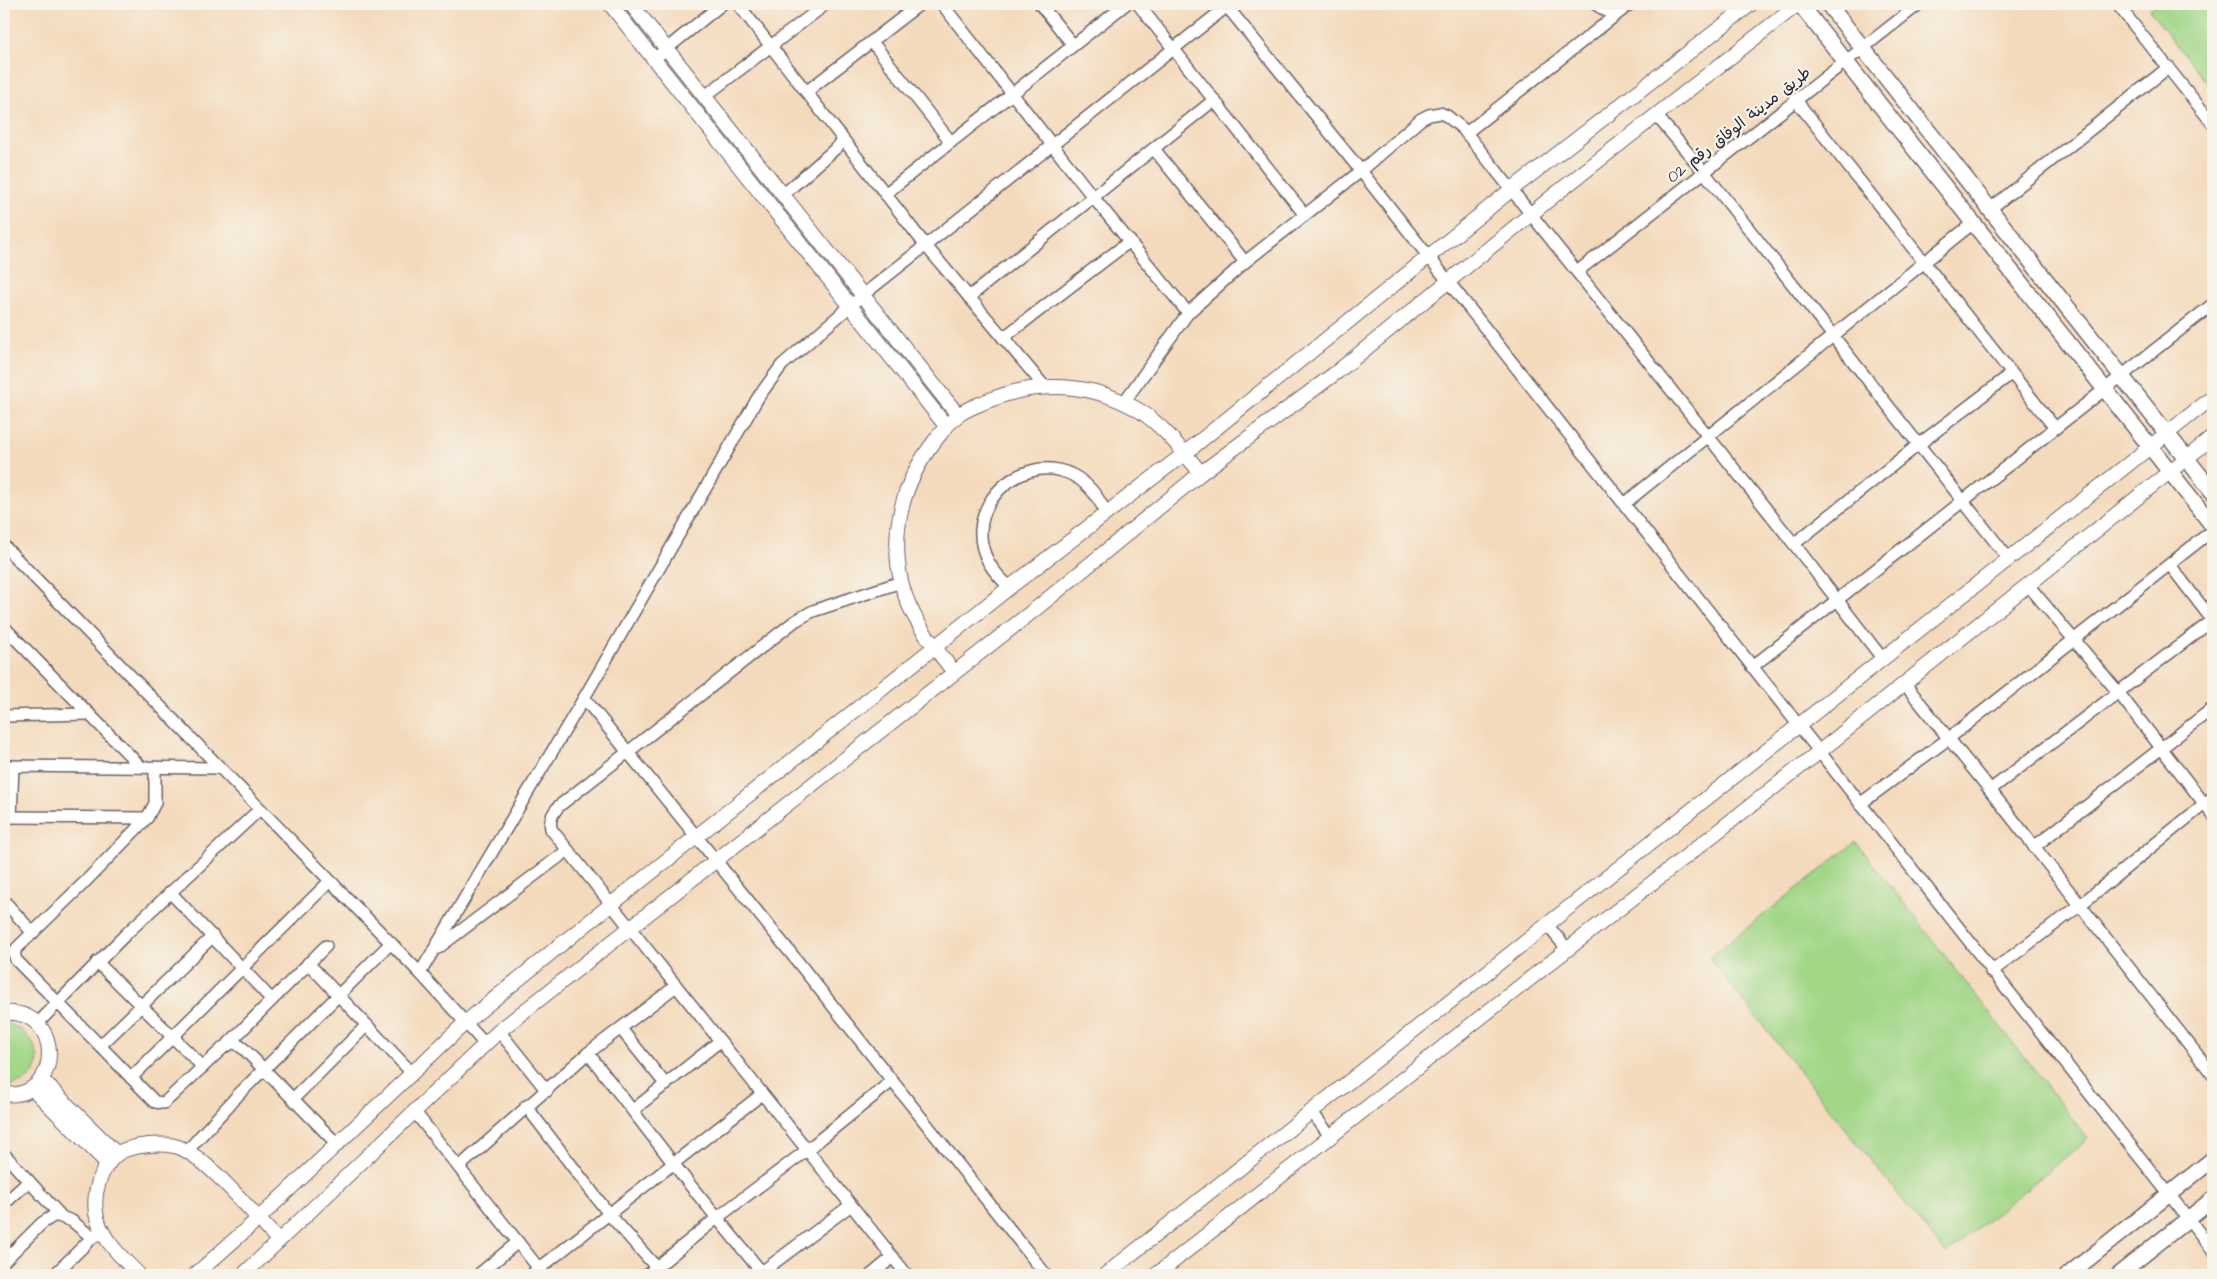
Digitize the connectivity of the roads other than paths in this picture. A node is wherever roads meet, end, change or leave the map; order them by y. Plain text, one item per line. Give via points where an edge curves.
1 (610, 4) edge
2 (631, 4) edge
3 (722, 4) edge
4 (738, 4) edge
5 (826, 4) edge
6 (920, 4) edge
7 (942, 4) edge
8 (1040, 4) edge
9 (1126, 4) edge
10 (1138, 4) edge
11 (1595, 4) edge
12 (1630, 4) edge
13 (1752, 4) edge
14 (1799, 4) edge
15 (1828, 4) edge
16 (1919, 4) edge
17 (2117, 4) edge
18 (1228, 5) edge
19 (1615, 16) junction
20 (872, 42) junction
21 (1073, 45) junction
22 (770, 46) junction
23 (667, 48) junction
24 (1862, 48) junction
25 (1174, 49) junction
26 (654, 59) junction
27 (1845, 61) junction
28 (2169, 67) junction
29 (806, 92) junction
30 (1013, 93) junction
31 (705, 96) junction
32 (1795, 99) junction
33 (1214, 100) junction
34 (1656, 115) junction
35 (2213, 124) edge
36 (1466, 133) junction
37 (844, 141) junction
38 (951, 142) junction
39 (1052, 145) junction
40 (1154, 149) junction
41 (1361, 172) junction
42 (1704, 172) junction
43 (1511, 190) junction
44 (784, 194) junction
45 (885, 194) junction
46 (1093, 197) junction
47 (1990, 209) junction
48 (1306, 215) junction
49 (1531, 215) junction
50 (1973, 222) junction
51 (1130, 241) junction
52 (926, 246) junction
53 (1427, 257) junction
54 (1245, 262) junction
55 (1924, 263) junction
56 (1578, 271) junction
57 (1447, 282) junction
58 (863, 295) junction
59 (969, 297) junction
60 (2213, 304) edge
61 (851, 307) junction
62 (1188, 313) junction
63 (1832, 335) junction
64 (1003, 338) junction
65 (2011, 374) junction
66 (2121, 375) junction
67 (1044, 386) junction
68 (2104, 388) junction
69 (2213, 397) edge
70 (1124, 402) junction
71 (958, 415) junction
72 (946, 426) junction
73 (2055, 428) junction
74 (2167, 434) junction
75 (1708, 437) junction
76 (2213, 437) edge
77 (1918, 445) junction
78 (2150, 446) junction
79 (1184, 454) junction
80 (2186, 458) junction
81 (2171, 472) junction
82 (1201, 473) junction
83 (2213, 492) edge
84 (1962, 500) junction
85 (1624, 504) junction
86 (1106, 513) junction
87 (2213, 526) edge
88 (2213, 530) edge
89 (1794, 544) junction
90 (4, 546) edge
91 (2008, 558) junction
92 (2170, 565) junction
93 (901, 582) junction
94 (2028, 585) junction
95 (1010, 587) junction
96 (1838, 600) junction
97 (2213, 620) edge
98 (4, 627) edge
99 (2073, 640) junction
100 (934, 647) junction
101 (1882, 658) junction
102 (1752, 667) junction
103 (954, 672) junction
104 (1904, 683) junction
105 (2118, 692) junction
106 (584, 698) junction
107 (2213, 708) edge
108 (89, 714) junction
109 (4, 716) edge
110 (1799, 726) junction
111 (1948, 739) junction
112 (2162, 748) junction
113 (628, 752) junction
114 (1819, 752) junction
115 (8, 766) edge
116 (141, 767) junction
117 (155, 767) junction
118 (219, 768) junction
119 (1990, 790) junction
120 (2209, 800) edge
121 (1860, 804) junction
122 (260, 809) junction
123 (2213, 815) edge
124 (7, 817) edge
125 (147, 818) junction
126 (695, 837) junction
127 (2034, 847) junction
128 (568, 850) junction
129 (716, 861) junction
130 (330, 881) junction
131 (170, 892) junction
132 (4, 901) edge
133 (611, 904) junction
134 (2079, 906) junction
135 (1548, 926) junction
136 (630, 928) junction
137 (33, 933) junction
138 (213, 936) junction
139 (391, 943) junction
140 (326, 946) dead end
141 (1568, 950) junction
142 (433, 952) junction
143 (98, 962) junction
144 (308, 963) junction
145 (243, 967) junction
146 (1991, 972) junction
147 (420, 973) junction
148 (676, 986) junction
149 (339, 994) junction
150 (272, 1000) junction
151 (57, 1002) junction
152 (142, 1005) junction
153 (4, 1014) edge
154 (466, 1022) junction
155 (38, 1024) junction
156 (367, 1025) junction
157 (621, 1029) junction
158 (499, 1031) junction
159 (173, 1037) junction
160 (720, 1041) junction
161 (229, 1043) junction
162 (485, 1044) junction
163 (100, 1046) junction
164 (588, 1053) junction
165 (203, 1067) junction
166 (264, 1069) junction
167 (2212, 1070) edge
168 (412, 1072) junction
169 (131, 1078) junction
170 (892, 1080) junction
171 (37, 1084) junction
172 (666, 1085) junction
173 (546, 1091) junction
174 (4, 1094) edge
175 (762, 1094) junction
176 (293, 1099) junction
177 (526, 1106) junction
178 (633, 1110) junction
179 (414, 1111) junction
180 (1312, 1112) junction
181 (1330, 1136) junction
182 (337, 1144) junction
183 (807, 1150) junction
184 (187, 1151) junction
185 (4, 1154) edge
186 (117, 1154) junction
187 (2213, 1159) edge
188 (108, 1164) junction
189 (674, 1164) junction
190 (459, 1167) junction
191 (28, 1181) junction
192 (2170, 1196) junction
193 (2213, 1199) edge
194 (4, 1204) edge
195 (851, 1205) junction
196 (609, 1214) junction
197 (60, 1215) junction
198 (717, 1218) junction
199 (258, 1219) junction
200 (2189, 1219) junction
201 (99, 1235) junction
202 (279, 1241) junction
203 (518, 1242) junction
204 (2213, 1250) edge
205 (6, 1254) edge
206 (893, 1257) junction
207 (538, 1273) edge
208 (655, 1273) edge
209 (761, 1274) edge
210 (54, 1275) edge
211 (139, 1275) edge
212 (195, 1275) edge
213 (243, 1275) edge
214 (478, 1275) edge
215 (871, 1275) edge
216 (907, 1275) edge
217 (1046, 1275) edge
218 (1105, 1275) edge
219 (1156, 1275) edge
220 (2068, 1275) edge
221 (2118, 1275) edge

1 - 26 street
2 - 23 street
3 - 23 street
4 - 22 street
5 - 22 street
6 - 20 street
7 - 30 street
8 - 21 street
9 - 21 street
10 - 25 street
11 - 19 street
12 - 19 street
13 - 43 street
14 - 27 main road
14 - 34 street
15 - 24 main road
16 - 24 street, طريق مدينة الوفاق رقم 02
17 - 28 street
18 - 25 street
18 - 41 street
19 - 36 street
20 - 29 street
20 - 38 street
21 - 30 street
22 - 29 street
22 - 31 street
23 - 26 street
23 - 31 street
24 - 27 street, طريق مدينة الوفاق رقم 02
24 - 47 main road
25 - 33 street
25 - 39 street
26 - 61 street
27 - 32 street, طريق مدينة الوفاق رقم 02
27 - 50 main road
28 - 35 street
28 - 47 street
29 - 37 street
30 - 38 street
30 - 39 street
31 - 44 street
32 - 42 street, طريق مدينة الوفاق رقم 02
32 - 55 street
33 - 40 street
33 - 48 street
34 - 42 street
34 - 49 street
36 - 41 street via 1447,116 1440,113 1429,115
36 - 43 street
37 - 44 street
37 - 45 street
38 - 45 street
39 - 46 street
39 - 52 street
40 - 46 street
40 - 54 street
41 - 48 street
41 - 53 street
42 - 56 street, طريق مدينة الوفاق رقم 02
42 - 63 street
43 - 49 street
43 - 53 street
44 - 58 street
45 - 52 street
46 - 51 street
46 - 59 street
47 - 66 main road
48 - 54 street
49 - 56 street
49 - 57 street
50 - 55 street
50 - 68 main road
51 - 62 street
51 - 64 street
52 - 58 street
52 - 59 street
53 - 57 street
53 - 79 street
54 - 62 street
55 - 63 street
55 - 65 street
56 - 75 street
57 - 82 street via 1337,372
57 - 85 street
58 - 61 street
58 - 71 street
59 - 64 street
60 - 66 street
61 - 72 street
61 - 106 street via 798,350 771,378
62 - 70 street
63 - 75 street
63 - 77 street
64 - 67 street
65 - 73 street
65 - 77 street
66 - 68 street
66 - 74 main road
67 - 70 street via 1085,389
67 - 71 street via 1003,394
68 - 73 street
68 - 78 main road
69 - 74 street
70 - 79 street via 1158,424
71 - 72 street
72 - 93 street via 912,477 903,502 897,556
73 - 84 street
74 - 78 street
74 - 80 main road
75 - 85 street
75 - 89 street
76 - 80 street
77 - 84 street
77 - 89 street
78 - 81 main road
78 - 91 street
79 - 82 street
79 - 86 street
80 - 81 street
80 - 83 main road
81 - 87 main road
81 - 94 street
82 - 103 street via 1038,608
84 - 91 street
84 - 96 street
85 - 102 street
86 - 95 street
86 - 95 street via 1090,487 1064,471 1034,469 1006,482 986,506 981,536 989,565
88 - 92 street
89 - 96 street
90 - 118 street
91 - 101 street
92 - 97 street
92 - 99 street
93 - 100 street via 916,620
93 - 113 street via 813,611 795,621
94 - 99 street
94 - 104 street
95 - 100 street
96 - 101 street
96 - 102 street
97 - 105 street
98 - 108 street
99 - 105 street
99 - 111 street
100 - 103 street
100 - 126 street
101 - 110 street
102 - 110 street
103 - 129 street
104 - 111 street
104 - 114 street
105 - 112 street
105 - 119 street
106 - 113 street
106 - 142 street
107 - 112 street
108 - 109 street
108 - 116 street
110 - 114 street
110 - 135 street
111 - 119 street
111 - 121 street
112 - 120 street
112 - 127 street
113 - 126 street
113 - 128 street via 553,813 551,829
114 - 121 street
114 - 141 street
115 - 116 street
115 - 124 street
116 - 117 street
117 - 118 street
117 - 125 street via 154,803
118 - 122 street
119 - 127 street
120 - 123 street
120 - 134 street
121 - 146 street
122 - 130 street
122 - 131 street
124 - 125 street
125 - 137 street
126 - 129 street
126 - 133 street
127 - 134 street
128 - 133 street
128 - 142 street
129 - 136 street
129 - 170 street
130 - 139 street
130 - 145 street
131 - 138 street
131 - 143 street
132 - 137 street
133 - 136 street
133 - 154 street
134 - 146 street
134 - 167 street
135 - 141 street
135 - 180 street
136 - 148 street
136 - 158 street
137 - 151 street via 17,948 14,956
138 - 145 street
138 - 152 street
139 - 147 street
139 - 149 street
140 - 144 street
141 - 181 street
142 - 147 street
143 - 151 street
143 - 152 street
144 - 149 street
144 - 150 street
145 - 150 street
145 - 159 street
146 - 192 street
147 - 154 street
148 - 157 street
148 - 160 street
149 - 156 street
149 - 166 street
150 - 161 street
151 - 155 street
151 - 163 street
152 - 159 street
152 - 163 street
153 - 155 street via 26,1016
154 - 162 street
154 - 168 street
155 - 171 street via 49,1045 50,1057 47,1069
156 - 168 street
156 - 176 street
157 - 164 street
157 - 172 street
158 - 162 street
158 - 173 street
159 - 165 street
159 - 169 street
160 - 172 street
160 - 175 street
161 - 165 street
161 - 166 street via 238,1044
162 - 179 street
163 - 169 street
164 - 173 street
164 - 178 street
165 - 169 street via 162,1104 155,1102
166 - 176 street
166 - 184 street
168 - 182 street
170 - 183 street
170 - 217 street
171 - 174 street via 22,1093
171 - 186 street
171 - 188 street
172 - 178 street
173 - 177 street
175 - 183 street
175 - 189 street
176 - 182 street
177 - 190 street
177 - 196 street
178 - 189 street
179 - 190 street
179 - 202 street
180 - 181 street
180 - 218 street
181 - 219 street
182 - 199 street
183 - 195 street
183 - 198 street
184 - 186 street via 158,1144 138,1146
184 - 199 street via 220,1179
185 - 191 street
186 - 188 street
187 - 192 main road
188 - 201 street via 97,1187
189 - 196 street
189 - 198 street
190 - 203 street
191 - 194 street
191 - 197 street
192 - 200 street
192 - 220 main road
193 - 200 main road
195 - 206 street
195 - 209 street
196 - 207 street
196 - 208 street
197 - 201 street via 89,1235
197 - 205 street via 42,1223
198 - 208 street
198 - 209 street
199 - 202 street
199 - 212 street
200 - 204 street
200 - 221 main road
201 - 210 street
201 - 211 street
202 - 213 street
203 - 207 street
203 - 214 street
206 - 215 street
206 - 216 street

